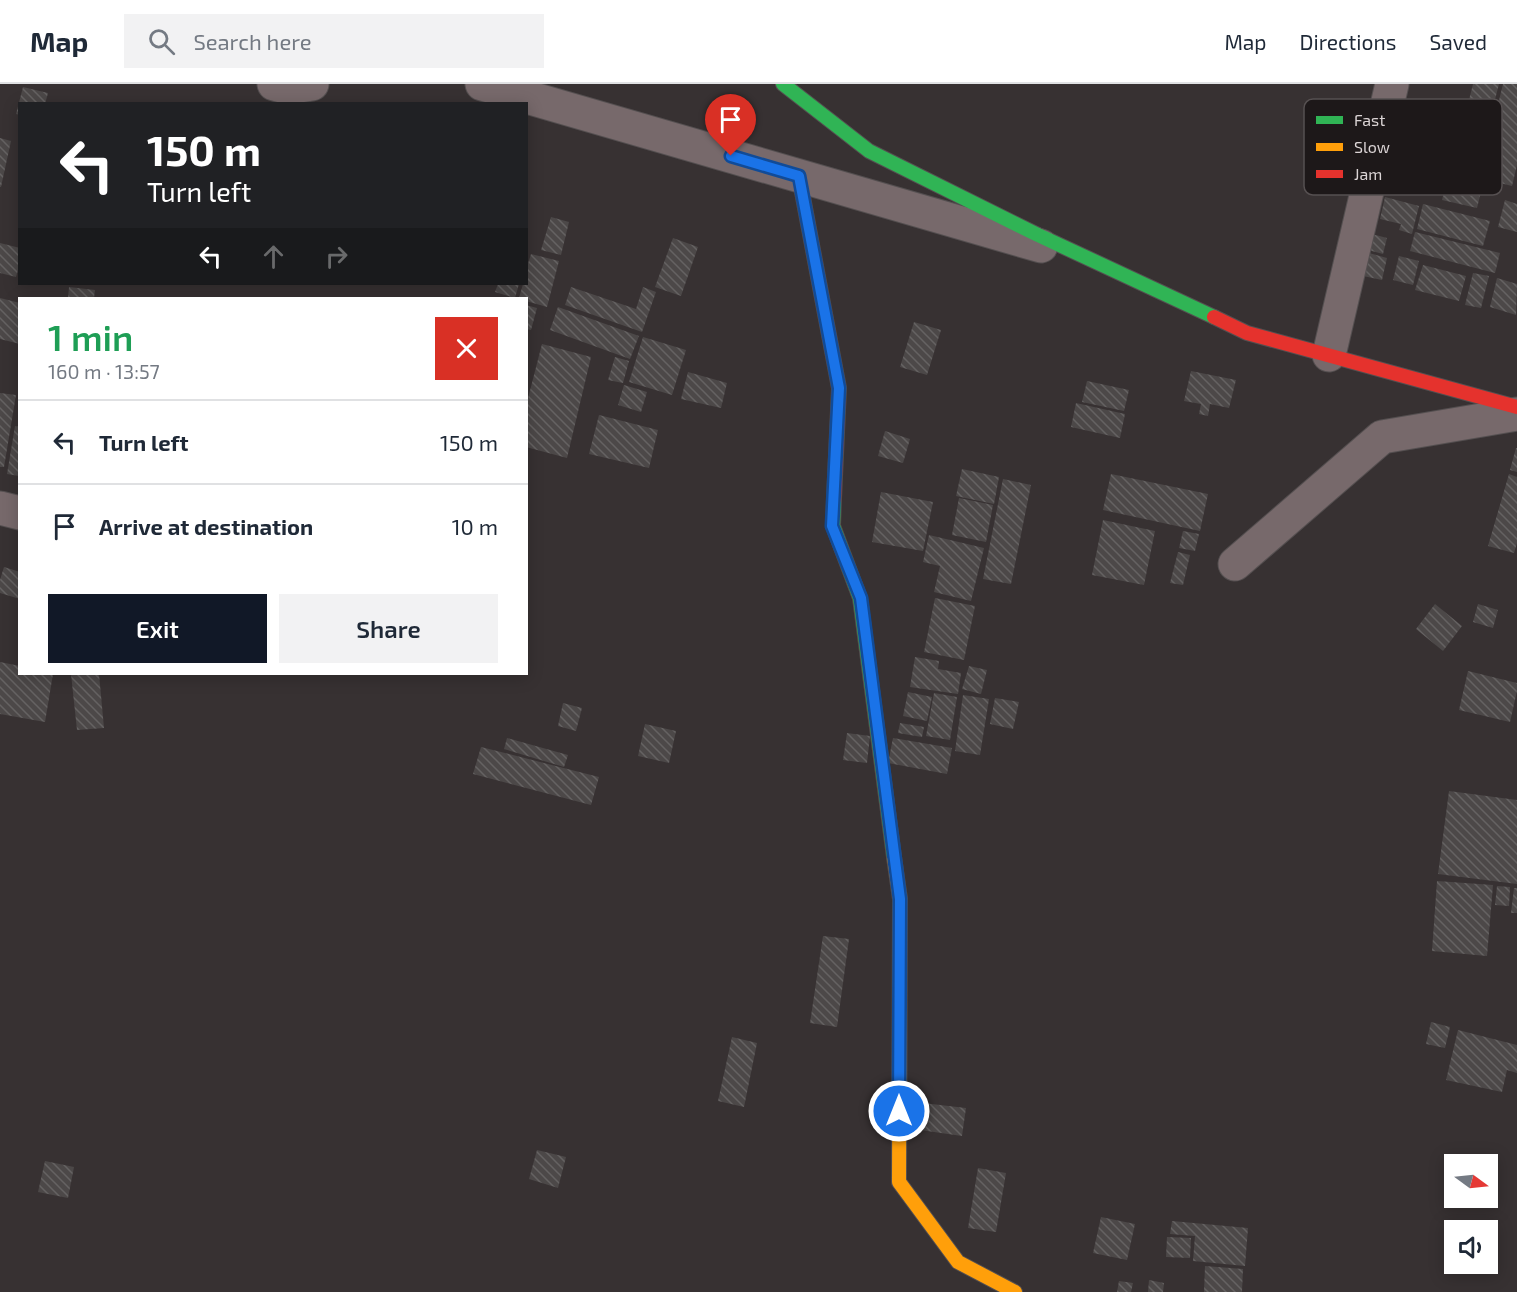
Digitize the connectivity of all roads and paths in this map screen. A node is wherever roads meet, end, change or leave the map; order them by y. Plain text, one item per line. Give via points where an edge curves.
1 (274, 84) edge
2 (312, 84) edge
3 (482, 84) edge
4 (783, 84) edge
5 (1392, 84) edge
6 (1389, 99) edge
7 (799, 176) junction
8 (1366, 195) edge
9 (1094, 261) junction
10 (1329, 355) junction
11 (1517, 407) edge
12 (1517, 414) edge
13 (0, 508) edge
14 (18, 512) edge
15 (1235, 564) dead end
16 (1015, 1292) edge

1 - 2 street via 288,88
3 - 7 street
4 - 9 street via 869,151
5 - 6 street
7 - 9 street
7 - 16 street via 839,388 832,526 861,598 900,899 899,1182 958,1262
8 - 10 street
9 - 10 street via 1247,333
10 - 11 street
12 - 15 street via 1382,437
13 - 14 street

